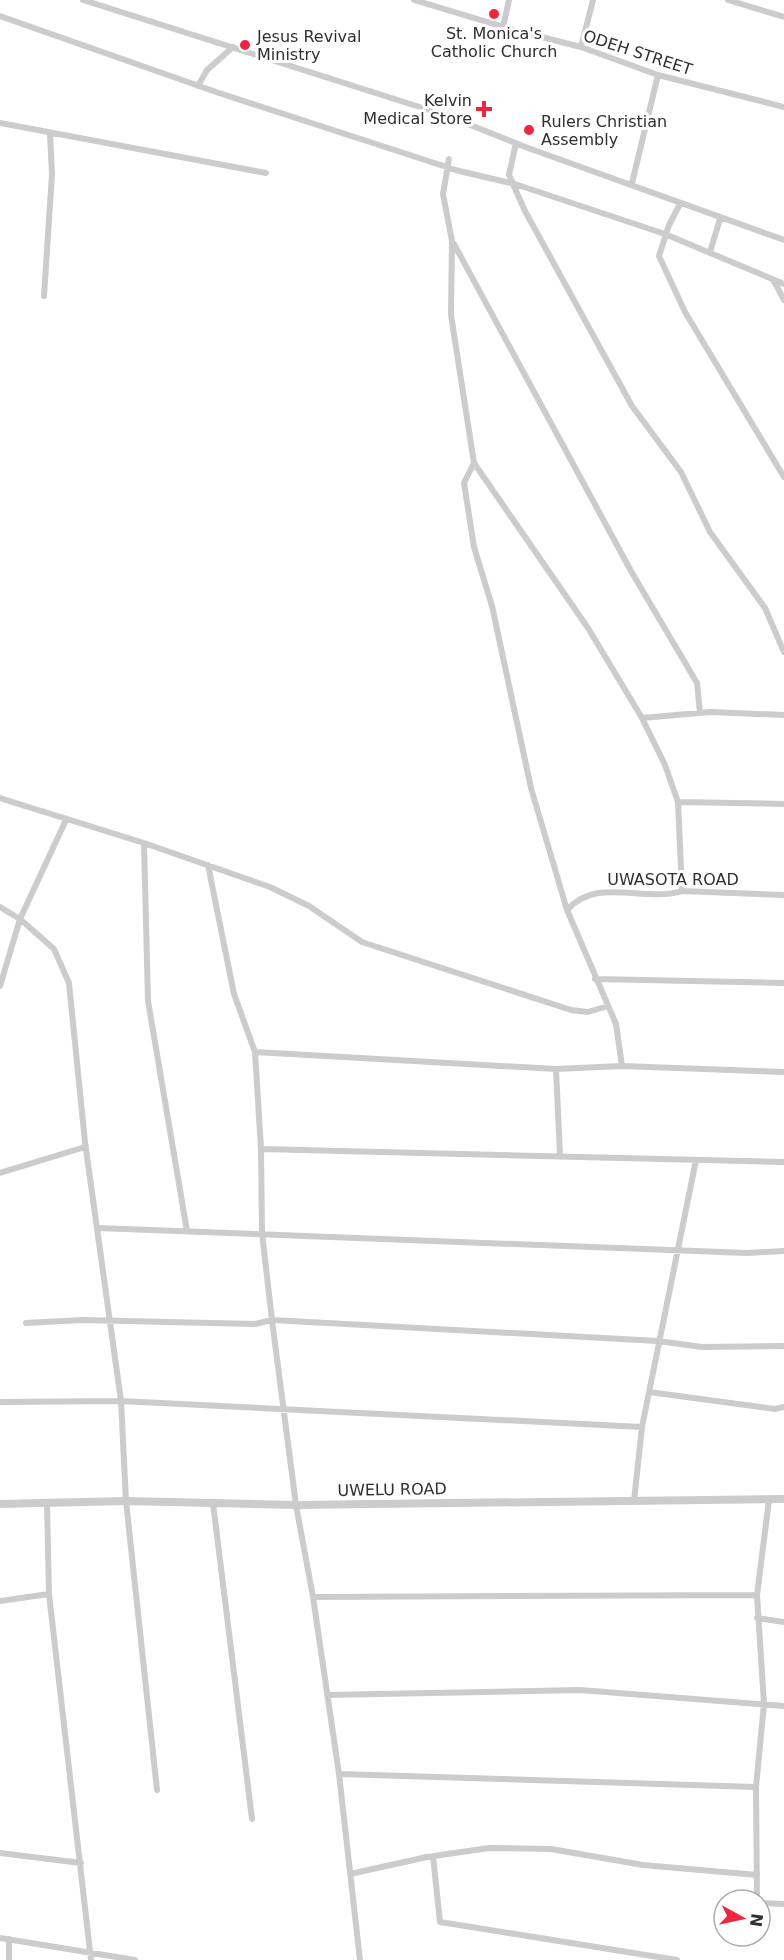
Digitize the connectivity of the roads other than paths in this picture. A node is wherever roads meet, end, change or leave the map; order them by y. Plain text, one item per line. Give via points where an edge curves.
1 (83, 0) edge
2 (414, 0) edge
3 (509, 0) edge
4 (593, 0) edge
5 (728, 0) edge
6 (762, 0) edge
7 (434, 3) edge
8 (758, 8) junction
9 (0, 16) edge
10 (784, 17) edge
11 (503, 27) junction
12 (233, 47) junction
13 (581, 47) junction
14 (658, 75) junction
15 (198, 86) junction
16 (784, 107) edge
17 (0, 123) edge
18 (50, 134) junction
19 (516, 143) junction
20 (449, 159) dead end
21 (447, 167) junction
22 (266, 172) dead end
23 (632, 183) junction
24 (515, 184) junction
25 (680, 204) junction
26 (720, 219) junction
27 (665, 234) junction
28 (784, 240) edge
29 (452, 241) junction
30 (710, 252) junction
31 (773, 280) junction
32 (784, 284) edge
33 (44, 296) dead end
34 (784, 300) edge
35 (474, 464) junction
36 (784, 477) edge
37 (784, 652) edge
38 (700, 712) junction
39 (784, 715) edge
40 (642, 718) junction
41 (0, 798) edge
42 (678, 802) junction
43 (784, 804) edge
44 (66, 820) junction
45 (144, 843) junction
46 (208, 865) junction
47 (682, 891) junction
48 (784, 895) edge
49 (0, 907) edge
50 (567, 910) junction
51 (20, 919) junction
52 (595, 979) junction
53 (784, 983) edge
54 (0, 986) edge
55 (608, 1006) junction
56 (255, 1052) junction
57 (622, 1066) junction
58 (556, 1069) junction
59 (784, 1072) edge
60 (86, 1147) junction
61 (261, 1149) junction
62 (560, 1155) junction
63 (696, 1160) junction
64 (784, 1162) edge
65 (0, 1173) edge
66 (97, 1228) junction
67 (187, 1231) junction
68 (262, 1233) junction
69 (677, 1250) junction
70 (784, 1251) edge
71 (111, 1320) junction
72 (272, 1320) junction
73 (26, 1323) dead end
74 (658, 1341) junction
75 (784, 1346) edge
76 (649, 1392) junction
77 (121, 1401) junction
78 (0, 1402) edge
79 (784, 1407) edge
80 (283, 1410) junction
81 (642, 1427) junction
82 (784, 1499) edge
83 (769, 1500) junction
84 (126, 1501) junction
85 (634, 1501) junction
86 (213, 1503) junction
87 (0, 1504) edge
88 (47, 1504) junction
89 (296, 1505) junction
90 (49, 1594) junction
91 (757, 1595) junction
92 (313, 1598) junction
93 (0, 1601) edge
94 (758, 1618) junction
95 (784, 1622) edge
96 (327, 1695) junction
97 (764, 1704) junction
98 (784, 1706) edge
99 (339, 1774) junction
100 (756, 1787) junction
101 (157, 1790) dead end
102 (252, 1819) dead end
103 (0, 1853) edge
104 (433, 1856) junction
105 (81, 1863) junction
106 (350, 1874) junction
107 (757, 1875) junction
108 (758, 1888) edge
109 (0, 1938) edge
110 (9, 1940) junction
111 (90, 1957) edge
112 (9, 1960) edge
113 (135, 1960) edge
114 (360, 1960) edge
115 (677, 1960) edge

1 - 12 street
2 - 7 street, ODEH STREET
3 - 11 street
4 - 13 street
5 - 8 street
6 - 8 street
7 - 11 street, ODEH STREET
8 - 10 street
9 - 15 street
11 - 13 street, ODEH STREET
12 - 15 street via 207,70
12 - 19 street via 445,115
13 - 14 street, ODEH STREET
14 - 16 street, ODEH STREET
14 - 23 street
15 - 21 street
17 - 18 street
18 - 22 street
18 - 33 street via 52,174
19 - 23 street
19 - 24 street via 510,175
20 - 21 street
21 - 24 street
21 - 29 street via 443,194
23 - 25 street
24 - 27 street
24 - 37 street via 525,211 632,406 681,472 710,532 765,608
25 - 26 street
25 - 27 street
26 - 28 street
26 - 30 street
27 - 30 street
27 - 36 street via 659,256 684,312
29 - 35 street via 452,315
29 - 38 street via 631,571 697,683
30 - 31 street
31 - 32 street
31 - 34 street
35 - 40 street via 588,628
35 - 50 street via 464,483 474,547 492,606 531,788
38 - 39 street
38 - 40 street
40 - 42 street
41 - 44 street
42 - 43 street
42 - 47 street
44 - 45 street
44 - 51 street
45 - 46 street
45 - 67 street via 148,1001
46 - 55 street via 309,906 362,942 571,1010 588,1012
46 - 56 street via 234,994
47 - 48 street, UWASOTA ROAD
47 - 50 street, UWASOTA ROAD via 669,895 596,893 576,900
49 - 51 street
50 - 52 street
51 - 54 street
51 - 60 street via 54,949 69,983
52 - 53 street
52 - 55 street
55 - 57 street via 616,1024
56 - 58 street
56 - 61 street
57 - 58 street
57 - 59 street
58 - 62 street
60 - 65 street
60 - 66 street
61 - 62 street
61 - 68 street
62 - 63 street
63 - 64 street
63 - 69 street
66 - 67 street
66 - 71 street
67 - 68 street
68 - 69 street
68 - 72 street
69 - 70 street
69 - 74 street
71 - 72 street via 255,1324
71 - 73 street
71 - 77 street
72 - 74 street
72 - 80 street
74 - 75 street via 702,1347
74 - 76 street
76 - 79 street via 709,1402
76 - 81 street
77 - 78 street
77 - 80 street
77 - 84 street
80 - 81 street
80 - 89 street
81 - 85 street
82 - 83 street, UWELU ROAD
83 - 85 street, UWELU ROAD
83 - 91 street
84 - 86 street, UWELU ROAD
84 - 88 street, UWELU ROAD
84 - 101 street
85 - 89 street, UWELU ROAD
86 - 89 street, UWELU ROAD
86 - 102 street
87 - 88 street, UWELU ROAD
88 - 90 street
89 - 92 street
90 - 93 street
90 - 105 street
91 - 92 street
91 - 94 street
92 - 96 street
94 - 95 street
94 - 97 street
96 - 97 street via 580,1690
96 - 99 street
97 - 98 street
97 - 100 street
99 - 100 street
99 - 106 street
100 - 107 street
103 - 105 street
104 - 106 street
104 - 107 street via 489,1848 551,1849 643,1865
104 - 115 street via 440,1922
105 - 111 street
106 - 114 street
107 - 108 street
109 - 110 street
110 - 111 street
110 - 112 street
111 - 113 street

